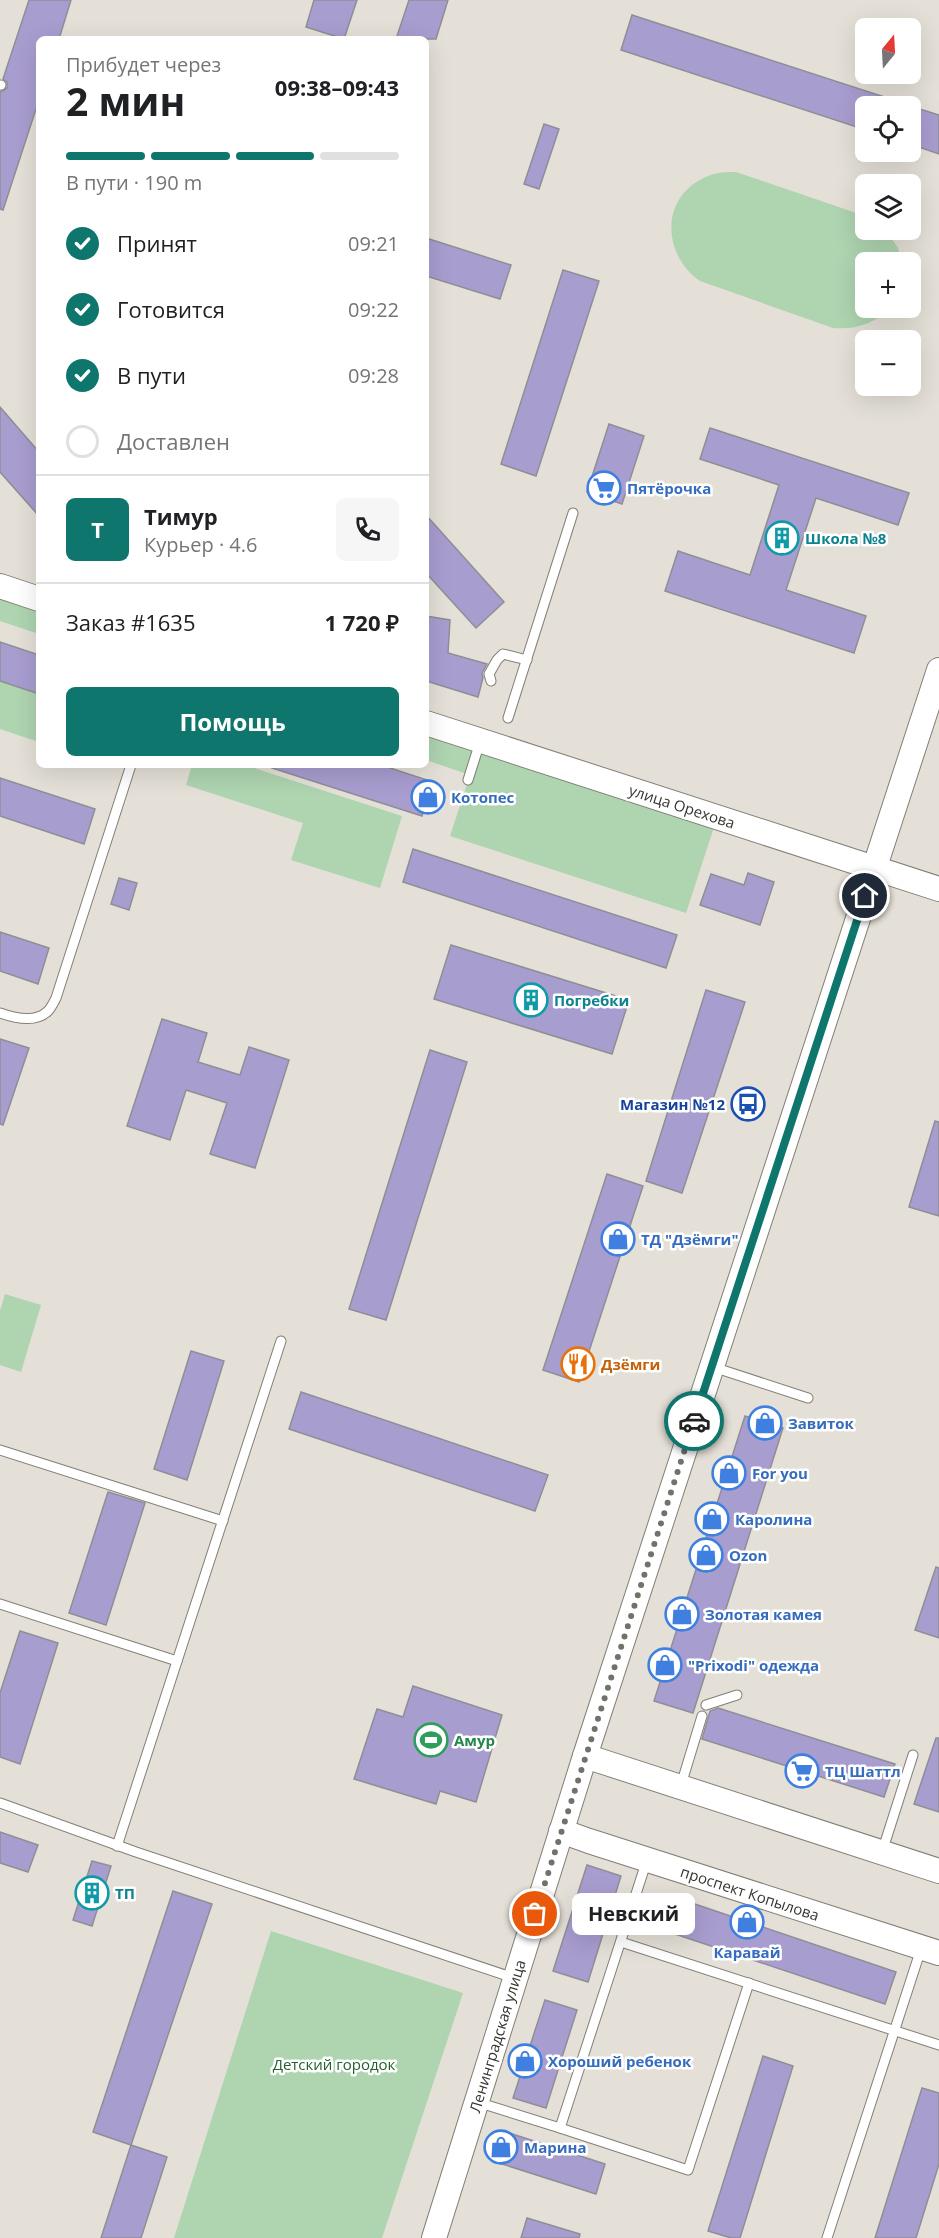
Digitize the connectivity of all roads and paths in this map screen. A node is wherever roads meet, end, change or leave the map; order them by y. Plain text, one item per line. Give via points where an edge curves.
1 (573, 513) dead end
2 (0, 586) edge
3 (36, 597) edge
4 (527, 660) junction
5 (939, 669) edge
6 (491, 681) dead end
7 (508, 718) dead end
8 (429, 724) edge
9 (481, 741) junction
10 (130, 768) edge
11 (468, 780) dead end
12 (874, 868) junction
13 (939, 889) edge
14 (0, 1013) edge
15 (281, 1341) dead end
16 (711, 1367) junction
17 (808, 1398) dead end
18 (0, 1450) edge
19 (223, 1521) junction
20 (0, 1604) edge
21 (177, 1661) junction
22 (738, 1695) dead end
23 (706, 1704) dead end
24 (702, 1716) dead end
25 (913, 1755) dead end
26 (585, 1756) junction
27 (680, 1787) junction
28 (0, 1803) edge
29 (561, 1831) junction
30 (117, 1846) junction
31 (882, 1852) junction
32 (647, 1860) junction
33 (939, 1871) edge
34 (621, 1942) junction
35 (930, 1950) edge
36 (515, 1979) junction
37 (749, 1983) junction
38 (894, 2031) junction
39 (939, 2045) edge
40 (477, 2102) junction
41 (560, 2128) junction
42 (434, 2238) edge
43 (827, 2238) edge

1 - 4 lane
2 - 3 main road
4 - 6 lane via 503,654 489,674
4 - 7 lane
5 - 12 main road, Ленинградская улица
8 - 9 main road, улица Орехова
9 - 11 lane
9 - 12 main road, улица Орехова
10 - 14 lane via 56,998 48,1012 33,1018
12 - 13 main road, улица Орехова
12 - 16 main road, Ленинградская улица
15 - 19 lane
16 - 17 lane
16 - 26 main road, Ленинградская улица
18 - 19 lane
19 - 21 lane
20 - 21 lane
21 - 30 lane
22 - 23 lane
24 - 27 lane
25 - 31 lane
26 - 27 main road
26 - 29 main road, Ленинградская улица
27 - 31 main road
28 - 30 lane
29 - 32 main road, проспект Копылова
29 - 36 main road, Ленинградская улица
30 - 36 lane
31 - 33 main road
32 - 34 lane
32 - 35 main road, проспект Копылова
34 - 37 lane
34 - 41 lane
35 - 38 lane
36 - 40 main road, Ленинградская улица
37 - 38 lane
37 - 41 lane via 688,2170
38 - 39 lane
38 - 43 lane
40 - 41 lane
40 - 42 main road, Ленинградская улица

